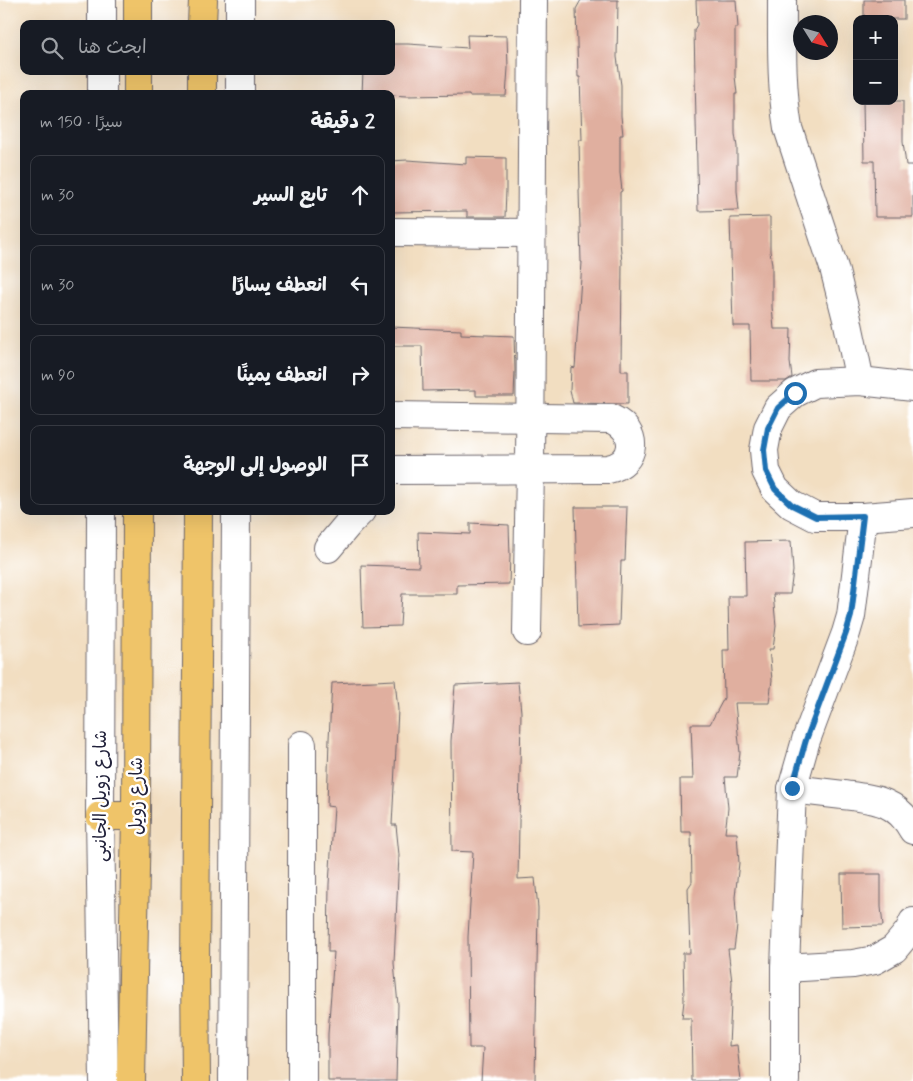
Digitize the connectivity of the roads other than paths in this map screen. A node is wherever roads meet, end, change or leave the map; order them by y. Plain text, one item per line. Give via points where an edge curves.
1 (102, 0) edge
2 (138, 0) edge
3 (203, 0) edge
4 (240, 0) edge
5 (533, 0) edge
6 (782, 0) edge
7 (102, 20) edge
8 (138, 20) edge
9 (202, 20) edge
10 (240, 20) edge
11 (102, 75) edge
12 (138, 75) edge
13 (202, 75) edge
14 (240, 75) edge
15 (102, 90) edge
16 (138, 90) edge
17 (202, 90) edge
18 (240, 90) edge
19 (395, 232) edge
20 (531, 233) junction
21 (860, 381) junction
22 (913, 387) edge
23 (395, 400) edge
24 (395, 416) edge
25 (427, 416) junction
26 (530, 418) junction
27 (530, 469) junction
28 (404, 470) edge
29 (395, 482) edge
30 (913, 513) edge
31 (101, 515) edge
32 (137, 515) edge
33 (198, 515) edge
34 (236, 515) edge
35 (351, 515) edge
36 (863, 516) junction
37 (328, 548) dead end
38 (527, 632) dead end
39 (302, 745) dead end
40 (792, 788) junction
41 (100, 816) junction
42 (136, 816) junction
43 (913, 830) edge
44 (913, 922) edge
45 (785, 968) junction
46 (104, 1081) edge
47 (131, 1081) edge
48 (196, 1081) edge
49 (233, 1081) edge
50 (302, 1081) edge
51 (785, 1081) edge

1 - 7 street
2 - 8 main road
3 - 9 main road
4 - 10 street
5 - 20 street
6 - 21 street via 788,128 834,268
11 - 15 street
12 - 16 main road
13 - 17 main road
14 - 18 street
19 - 20 street
20 - 26 street
21 - 22 street
21 - 36 street via 815,383 795,393 778,408 768,428 764,450 766,471 775,489 792,505 816,517
23 - 25 street
24 - 25 street
25 - 26 street
26 - 27 street
26 - 27 street via 612,419 625,428 631,442 627,457 616,467
27 - 28 street
27 - 38 street
28 - 29 street
30 - 36 street
31 - 41 street, شارع زويل الجانبى
32 - 42 main road, شارع زويل
33 - 48 main road
34 - 49 street
35 - 37 street
36 - 40 street via 851,616
39 - 50 street
40 - 43 street via 874,799 891,806 906,818
40 - 45 street
41 - 42 main road
41 - 46 street, شارع زويل الجانبى
42 - 47 main road, شارع زويل
44 - 45 street via 894,949 875,960
45 - 51 street

